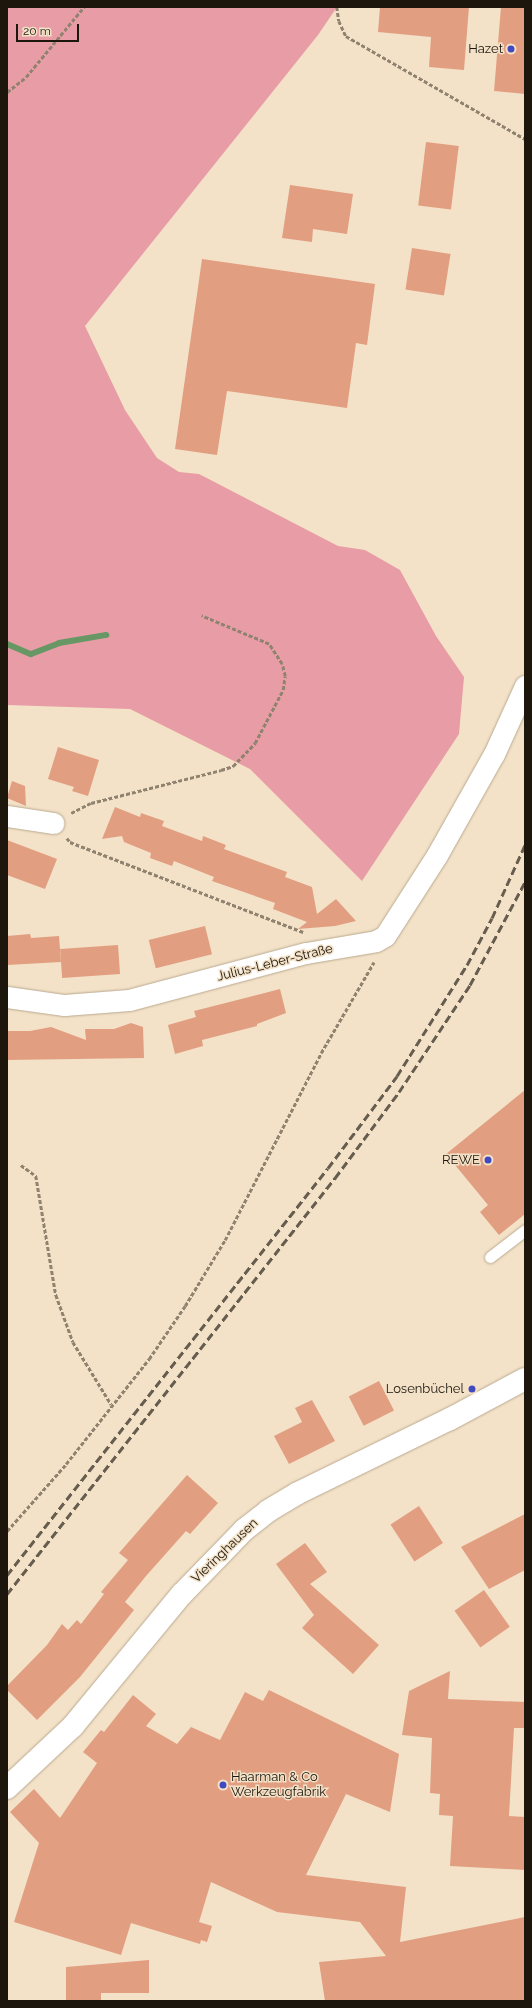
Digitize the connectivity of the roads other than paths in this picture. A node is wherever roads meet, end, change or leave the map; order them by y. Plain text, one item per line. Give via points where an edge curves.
1 (525, 686) edge
2 (7, 816) edge
3 (53, 823) road end
4 (7, 997) edge
5 (525, 1230) edge
6 (490, 1257) dead end
7 (525, 1379) edge
8 (7, 1788) edge

1 - 4 street, Julius-Leber-Straße via 494,754 437,855 385,936 376,940 306,953 129,1000 64,1005
2 - 3 street
5 - 6 lane
7 - 8 main road, Vieringhausen via 450,1419 298,1493 250,1525 212,1560 182,1594 73,1726

